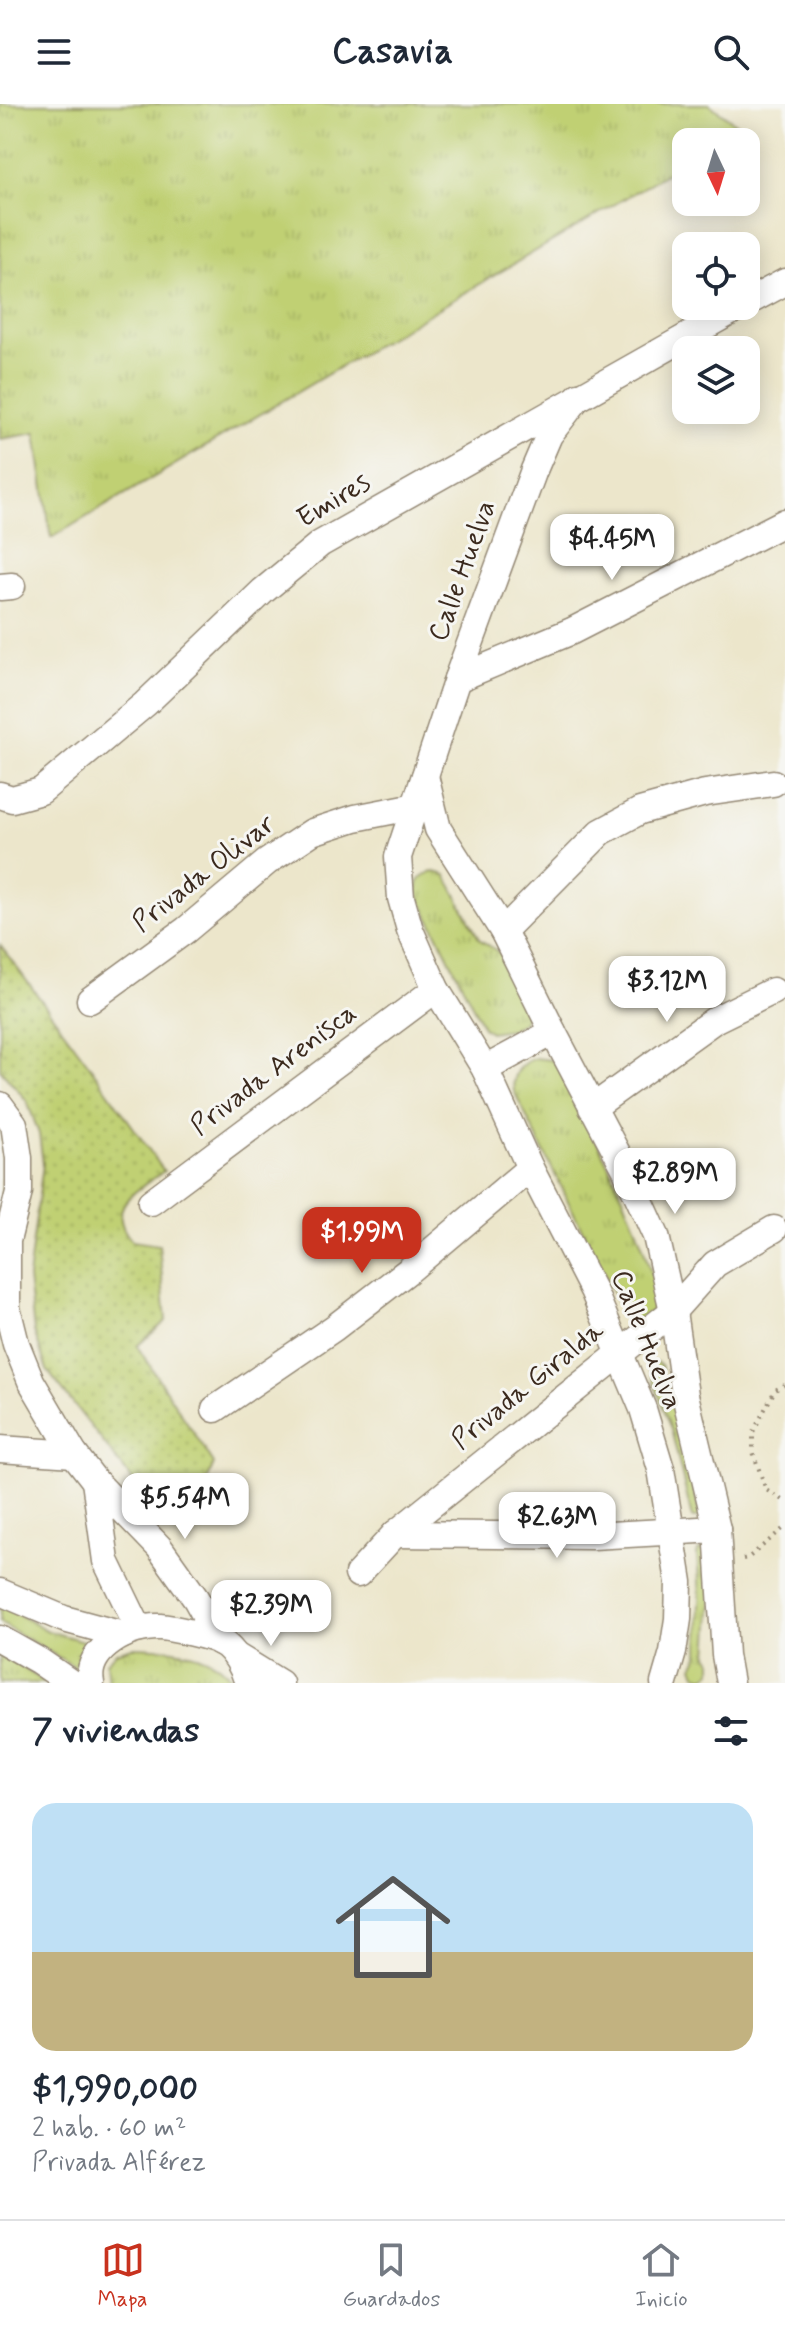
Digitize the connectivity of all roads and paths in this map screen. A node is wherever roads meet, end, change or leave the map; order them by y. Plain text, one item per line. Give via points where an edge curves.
1 (785, 282) edge
2 (760, 296) edge
3 (717, 320) edge
4 (579, 396) junction
5 (495, 444) junction
6 (534, 470) junction
7 (785, 522) edge
8 (457, 679) junction
9 (773, 783) dead end
10 (0, 795) edge
11 (423, 805) junction
12 (503, 931) junction
13 (436, 989) junction
14 (773, 991) dead end
15 (90, 1000) dead end
16 (553, 1032) junction
17 (485, 1069) junction
18 (0, 1105) edge
19 (592, 1108) junction
20 (530, 1168) junction
21 (151, 1202) dead end
22 (774, 1229) dead end
23 (4, 1241) edge
24 (673, 1311) junction
25 (621, 1354) junction
26 (785, 1385) edge
27 (215, 1409) dead end
28 (0, 1449) edge
29 (74, 1454) junction
30 (95, 1481) junction
31 (785, 1501) edge
32 (785, 1527) edge
33 (717, 1529) junction
34 (672, 1532) junction
35 (395, 1534) junction
36 (720, 1563) junction
37 (358, 1574) dead end
38 (0, 1592) edge
39 (131, 1632) junction
40 (0, 1639) edge
41 (228, 1649) junction
42 (71, 1683) edge
43 (91, 1683) edge
44 (248, 1683) edge
45 (280, 1683) edge
46 (664, 1683) edge
47 (730, 1683) edge

1 - 2 street, Emires
3 - 4 street, Emires
4 - 5 street, Emires
4 - 6 street, Calle Huelva via 549,435
5 - 6 street
5 - 10 street, Emires via 320,544 41,791 12,799
6 - 8 street, Calle Huelva
7 - 8 street via 572,631
8 - 11 street, Calle Huelva via 425,776
9 - 12 street via 705,793 640,811 601,832
11 - 12 street, Calle Huelva
11 - 13 street, Calle Huelva via 398,857 410,930
11 - 15 street, Privada Olivar via 312,832
12 - 16 street, Calle Huelva
13 - 17 street, Calle Huelva
13 - 21 street, Privada Arenisca
14 - 19 street via 716,1019
16 - 17 street
16 - 19 street, Calle Huelva
17 - 20 street, Calle Huelva
18 - 23 street via 14,1124 19,1158 19,1192
19 - 24 street, Calle Huelva via 656,1236
20 - 25 street, Calle Huelva
20 - 27 street via 346,1319
22 - 24 street, Privada Giralda via 715,1264
23 - 29 street via 7,1308 16,1344
24 - 25 street, Privada Giralda
24 - 33 street, Calle Huelva via 685,1395
25 - 34 street, Calle Huelva via 661,1469
25 - 35 street, Privada Giralda
26 - 31 path via 775,1390 753,1432 753,1452 766,1490
28 - 29 street
29 - 30 street
30 - 39 street via 106,1561
30 - 41 street via 159,1547
32 - 36 path via 748,1558
33 - 34 street
33 - 36 street, Calle Huelva
34 - 35 street
34 - 46 street, Calle Huelva via 678,1619
35 - 37 street, Privada Giralda
36 - 47 street, Calle Huelva
38 - 39 street via 64,1619
39 - 41 street via 160,1627
39 - 43 street via 95,1658
40 - 42 street
41 - 44 street
41 - 45 street

